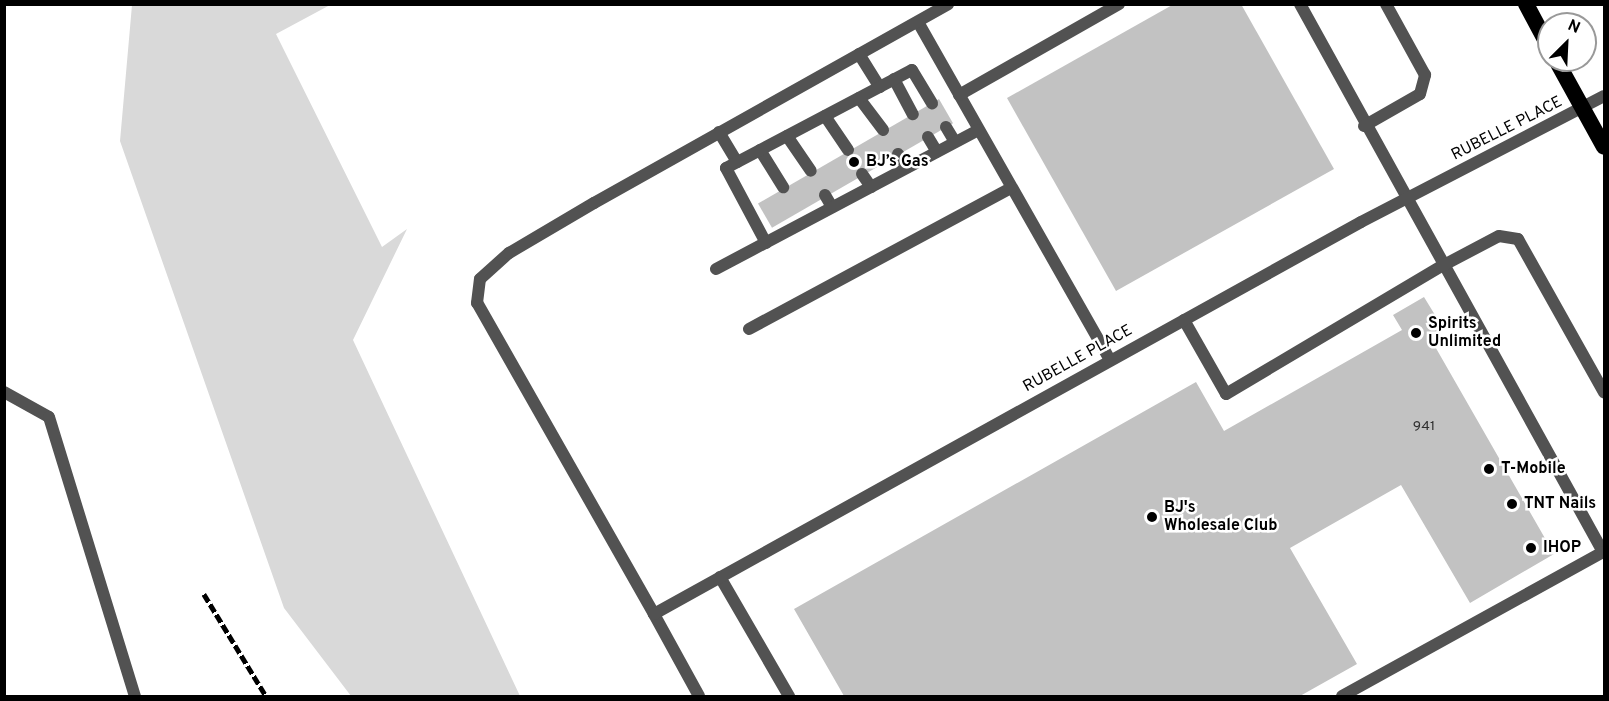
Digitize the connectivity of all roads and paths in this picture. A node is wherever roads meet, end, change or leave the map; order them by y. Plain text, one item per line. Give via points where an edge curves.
1 (948, 4) edge
2 (1119, 4) edge
3 (1300, 4) edge
4 (1386, 4) edge
5 (1526, 4) edge
6 (918, 22) junction
7 (1537, 25) edge
8 (859, 54) junction
9 (1562, 72) edge
10 (894, 79) junction
11 (880, 87) junction
12 (959, 95) junction
13 (1605, 96) edge
14 (860, 98) junction
15 (932, 103) dead end
16 (1582, 109) junction
17 (913, 114) dead end
18 (825, 116) junction
19 (1364, 126) junction
20 (945, 127) dead end
21 (883, 130) dead end
22 (978, 130) junction
23 (720, 132) junction
24 (787, 136) junction
25 (928, 137) dead end
26 (955, 142) junction
27 (1605, 147) edge
28 (760, 150) junction
29 (848, 150) dead end
30 (937, 152) junction
31 (898, 154) dead end
32 (737, 162) junction
33 (907, 167) junction
34 (811, 171) dead end
35 (862, 174) dead end
36 (783, 187) dead end
37 (871, 187) junction
38 (1011, 188) junction
39 (825, 195) dead end
40 (1404, 200) junction
41 (832, 207) junction
42 (797, 211) dead end
43 (804, 222) junction
44 (766, 243) junction
45 (1442, 266) junction
46 (716, 269) dead end
47 (1184, 320) junction
48 (749, 329) dead end
49 (1110, 360) junction
50 (4, 392) edge
51 (1605, 392) edge
52 (1604, 551) edge
53 (720, 577) junction
54 (654, 614) junction
55 (135, 696) edge
56 (699, 696) edge
57 (789, 696) edge
58 (1342, 696) edge

1 - 6 lane
2 - 12 lane
3 - 19 lane
4 - 19 lane via 1425,75 1424,85 1420,93
5 - 7 highway
6 - 8 lane
6 - 12 lane
8 - 11 lane
8 - 23 lane
9 - 16 highway
10 - 11 lane
10 - 15 lane via 912,70
10 - 17 lane
11 - 14 lane
12 - 22 lane
13 - 16 lane, RUBELLE PLACE
14 - 18 lane
14 - 21 lane
16 - 27 highway
16 - 40 lane, RUBELLE PLACE
18 - 24 lane
18 - 29 lane
19 - 40 lane
20 - 26 lane
22 - 26 lane
22 - 38 lane
23 - 32 lane
23 - 54 lane via 509,253 480,279 476,291 477,303
24 - 28 lane
24 - 34 lane
25 - 30 lane
26 - 30 lane
28 - 32 lane
28 - 36 lane
30 - 33 lane
31 - 33 lane
32 - 44 lane via 726,168
33 - 37 lane
35 - 37 lane
37 - 41 lane
38 - 48 lane
38 - 49 lane
39 - 41 lane
40 - 45 lane
40 - 47 lane, RUBELLE PLACE
41 - 43 lane
42 - 43 lane
43 - 44 lane
44 - 46 lane
45 - 47 lane via 1226,394
45 - 51 lane via 1499,236 1518,239
45 - 52 lane
47 - 49 lane, RUBELLE PLACE
49 - 53 lane, RUBELLE PLACE
50 - 55 lane via 49,417
52 - 58 lane
53 - 54 lane, RUBELLE PLACE
53 - 57 lane
54 - 56 lane

